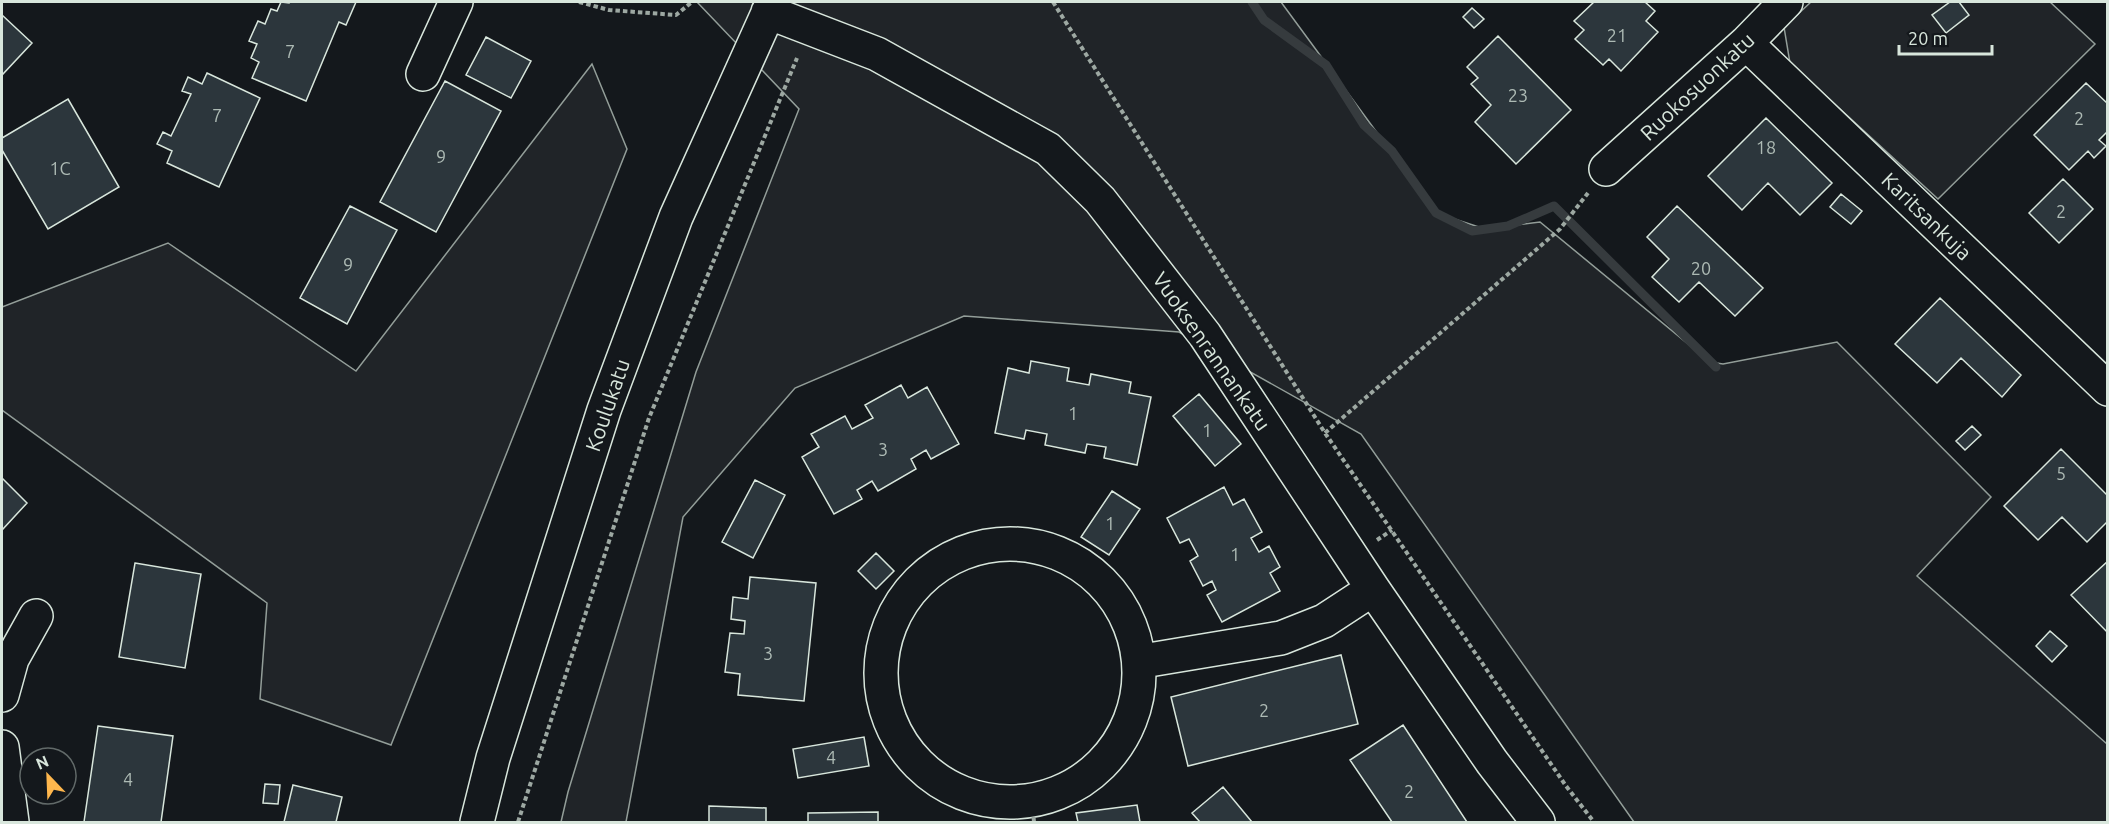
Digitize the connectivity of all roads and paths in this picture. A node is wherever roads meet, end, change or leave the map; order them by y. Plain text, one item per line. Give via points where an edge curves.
1 (456, 2) edge
2 (579, 2) edge
3 (692, 2) edge
4 (1053, 2) edge
5 (1786, 2) edge
6 (771, 7) edge
7 (810, 27) junction
8 (1746, 43) junction
9 (423, 74) dead end
10 (1606, 169) dead end
11 (1577, 207) dead end
12 (2108, 389) edge
13 (1325, 433) junction
14 (1373, 589) junction
15 (36, 616) dead end
16 (1143, 661) junction
17 (2, 695) edge
18 (2, 747) edge
19 (1033, 812) edge
20 (12, 822) edge
21 (477, 822) edge
22 (518, 822) edge
23 (1538, 822) edge
24 (1594, 822) edge

1 - 9 street
2 - 3 path via 609,10 676,15
4 - 13 path
5 - 8 street, Ruokosuonkatu
6 - 7 street, Vuoksenrannankatu
6 - 21 street, Koulukatu via 676,217 603,410 493,758
7 - 14 street, Vuoksenrannankatu via 877,54 1048,149 1085,185 1205,335
7 - 22 path via 649,418
8 - 10 street, Ruokosuonkatu
8 - 12 street, Karitsankuja
11 - 13 path via 1560,229
13 - 24 path
14 - 16 street via 1323,621 1281,638
14 - 23 street, Vuoksenrannankatu
15 - 17 street via 12,659
16 - 19 street via 1136,705 1115,750 1079,784
16 - 19 street via 1126,613 1099,578 1063,554 1020,543 976,547 936,566 904,596 885,636 880,680 889,722 912,760 946,787
18 - 20 street

